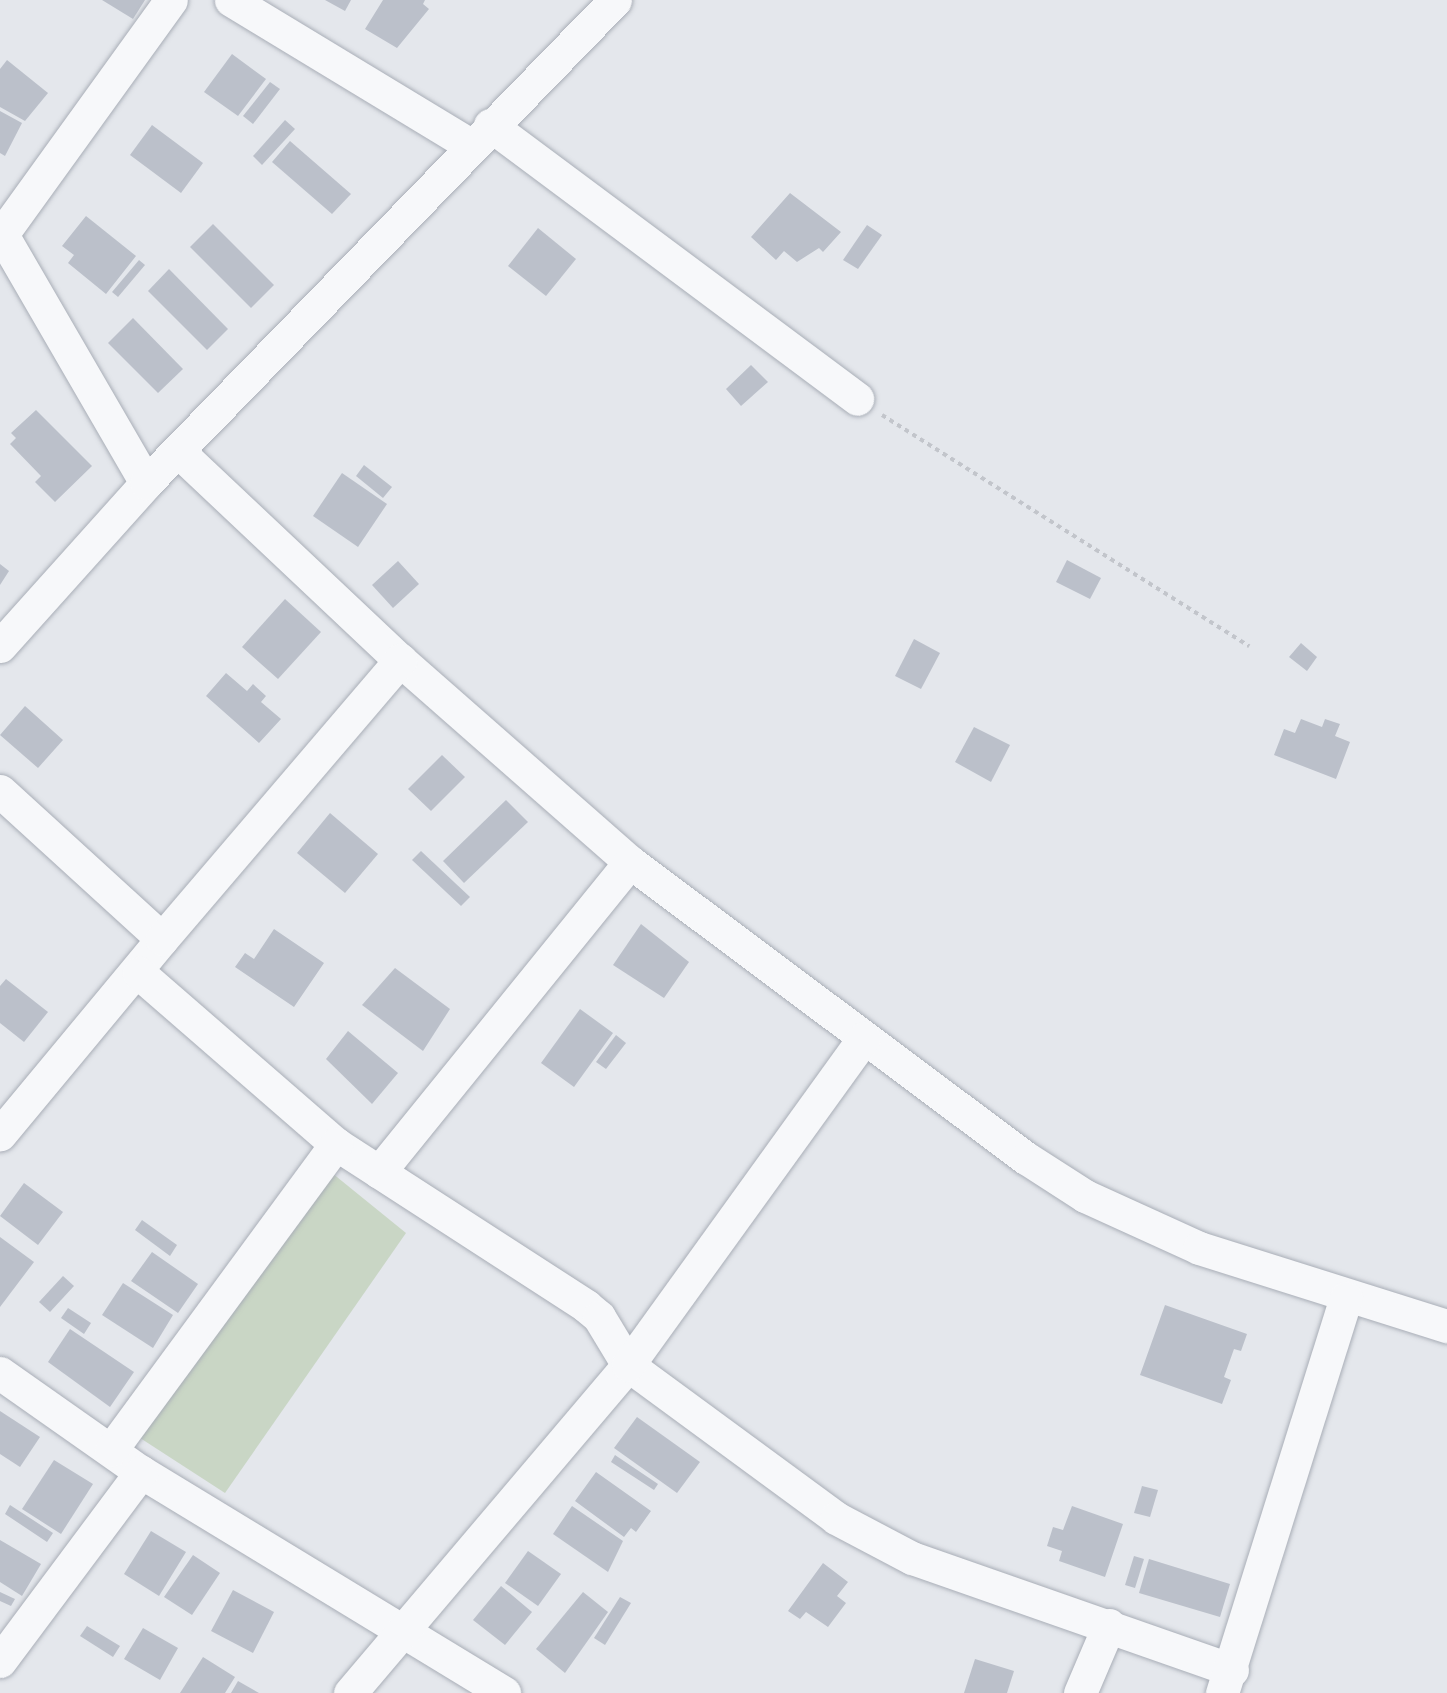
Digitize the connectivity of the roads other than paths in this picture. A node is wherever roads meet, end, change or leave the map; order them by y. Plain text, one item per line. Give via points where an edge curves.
1 (171, 0) edge
2 (231, 0) edge
3 (615, 0) edge
4 (480, 135) junction
5 (1, 234) edge
6 (856, 399) road end
7 (178, 451) junction
8 (146, 483) junction
9 (0, 646) edge
10 (400, 660) junction
11 (0, 791) edge
12 (630, 862) junction
13 (162, 939) junction
14 (139, 974) junction
15 (864, 1038) junction
16 (0, 1134) edge
17 (336, 1144) junction
18 (379, 1172) junction
19 (1346, 1298) junction
20 (1447, 1326) edge
21 (628, 1365) junction
22 (0, 1373) edge
23 (111, 1450) junction
24 (141, 1472) junction
25 (1108, 1624) junction
26 (403, 1634) junction
27 (0, 1661) edge
28 (1227, 1682) edge
29 (350, 1693) edge
30 (504, 1693) edge
31 (1080, 1693) edge

1 - 5 street
2 - 4 street
3 - 4 street
4 - 6 street
4 - 7 street
5 - 8 street
7 - 8 street
7 - 10 street
8 - 9 street
10 - 12 street
10 - 13 street
11 - 13 street
12 - 15 street
12 - 18 street
13 - 14 street
14 - 16 street
14 - 17 street
15 - 19 street via 1085,1196 1199,1248
15 - 21 street
17 - 18 street
17 - 23 street
18 - 21 street via 586,1306 599,1317
19 - 20 street
19 - 28 street
21 - 25 street via 866,1536
21 - 26 street
22 - 23 street
23 - 24 street
24 - 26 street
24 - 27 street
25 - 28 street
25 - 31 street
26 - 29 street
26 - 30 street

